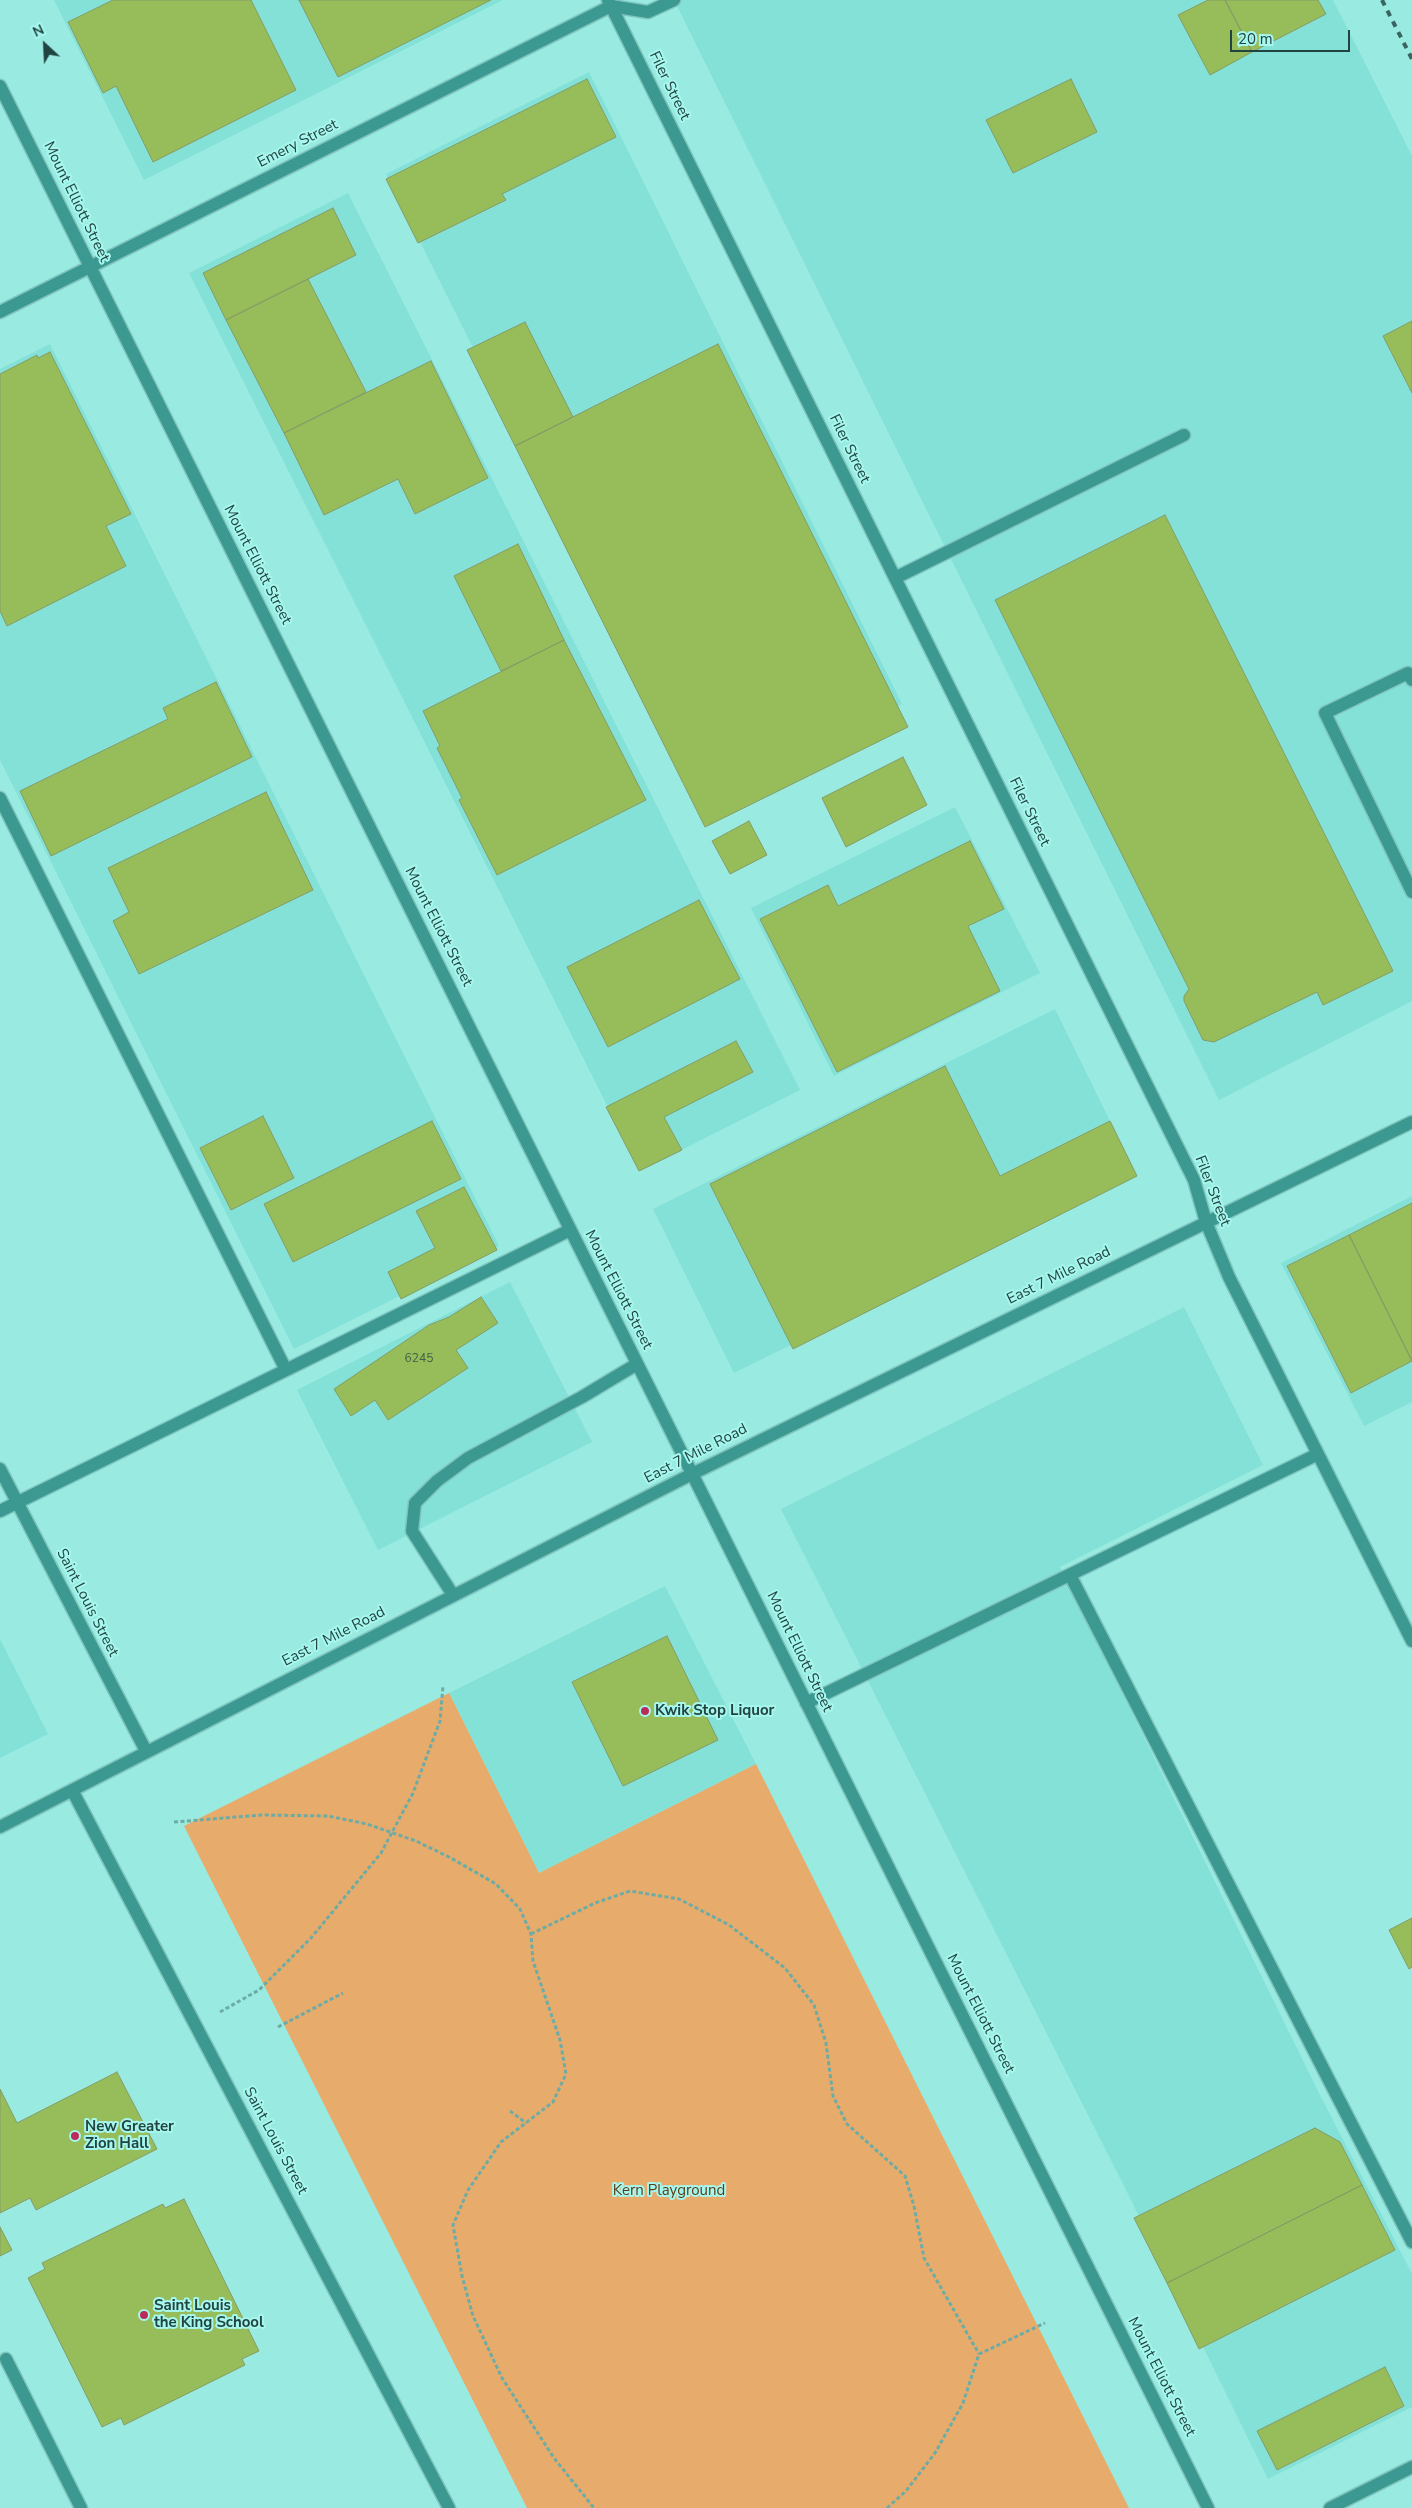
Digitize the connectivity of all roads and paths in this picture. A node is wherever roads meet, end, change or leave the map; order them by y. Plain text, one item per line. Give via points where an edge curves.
1 (674, 0) edge
2 (609, 3) edge
3 (0, 86) edge
4 (90, 267) junction
5 (0, 312) edge
6 (1184, 435) dead end
7 (895, 578) junction
8 (1412, 680) edge
9 (0, 798) edge
10 (1412, 892) edge
11 (1412, 1122) edge
12 (1206, 1222) junction
13 (570, 1230) junction
14 (638, 1364) junction
15 (286, 1370) junction
16 (1318, 1454) junction
17 (0, 1469) edge
18 (692, 1474) junction
19 (17, 1503) junction
20 (0, 1511) edge
21 (1070, 1575) junction
22 (453, 1595) junction
23 (1412, 1641) edge
24 (443, 1686) dead end
25 (806, 1703) junction
26 (146, 1751) junction
27 (72, 1790) junction
28 (174, 1822) dead end
29 (0, 1827) edge
30 (392, 1832) junction
31 (531, 1934) junction
32 (343, 1993) dead end
33 (195, 2026) junction
34 (278, 2027) dead end
35 (510, 2112) dead end
36 (526, 2123) junction
37 (1412, 2242) edge
38 (1045, 2323) dead end
39 (979, 2354) junction
40 (6, 2359) dead end
41 (1412, 2467) edge
42 (81, 2508) edge
43 (449, 2508) edge
44 (594, 2508) edge
45 (887, 2508) edge
46 (1208, 2508) edge
47 (1330, 2508) edge

1 - 2 street via 648,12
2 - 4 street, Emery Street
2 - 7 street, Filer Street
3 - 4 street, Mount Elliott Street
4 - 5 street, Emery Street
4 - 13 street, Mount Elliott Street
6 - 7 street
7 - 12 street, Filer Street via 1194,1180
8 - 10 street via 1408,673 1325,713
9 - 15 street
11 - 12 street, East 7 Mile Road
12 - 16 street, Filer Street via 1229,1277
12 - 18 street, East 7 Mile Road
13 - 14 street, Mount Elliott Street
13 - 15 street
14 - 18 street, Mount Elliott Street
14 - 22 street via 468,1458 415,1503 412,1531
15 - 19 street
16 - 21 street
16 - 23 street, Filer Street
17 - 19 street, Saint Louis Street
18 - 22 street, East 7 Mile Road
18 - 25 street, Mount Elliott Street
19 - 20 street
19 - 26 street, Saint Louis Street
21 - 25 street
21 - 37 street
22 - 26 street, East 7 Mile Road
24 - 30 path via 440,1721 413,1793
25 - 46 street, Mount Elliott Street
26 - 27 street, East 7 Mile Road
27 - 29 street, East 7 Mile Road
27 - 33 street, Saint Louis Street
28 - 30 path via 262,1815 328,1816
30 - 31 path via 449,1856 496,1884 520,1909
30 - 33 path via 381,1853 311,1938 259,1990
31 - 36 path via 533,1961 560,2040 566,2074 553,2102
31 - 39 path via 595,1903 630,1891 679,1900 729,1924 785,1968 814,2005 826,2044 836,2103 847,2124 905,2176 924,2258
32 - 34 path
33 - 43 street, Saint Louis Street
35 - 36 path
36 - 44 path via 501,2142 468,2190 453,2225 462,2276 473,2316 502,2378 554,2458
38 - 39 path
39 - 45 path via 963,2403 935,2453 906,2491
40 - 42 street
41 - 47 street

